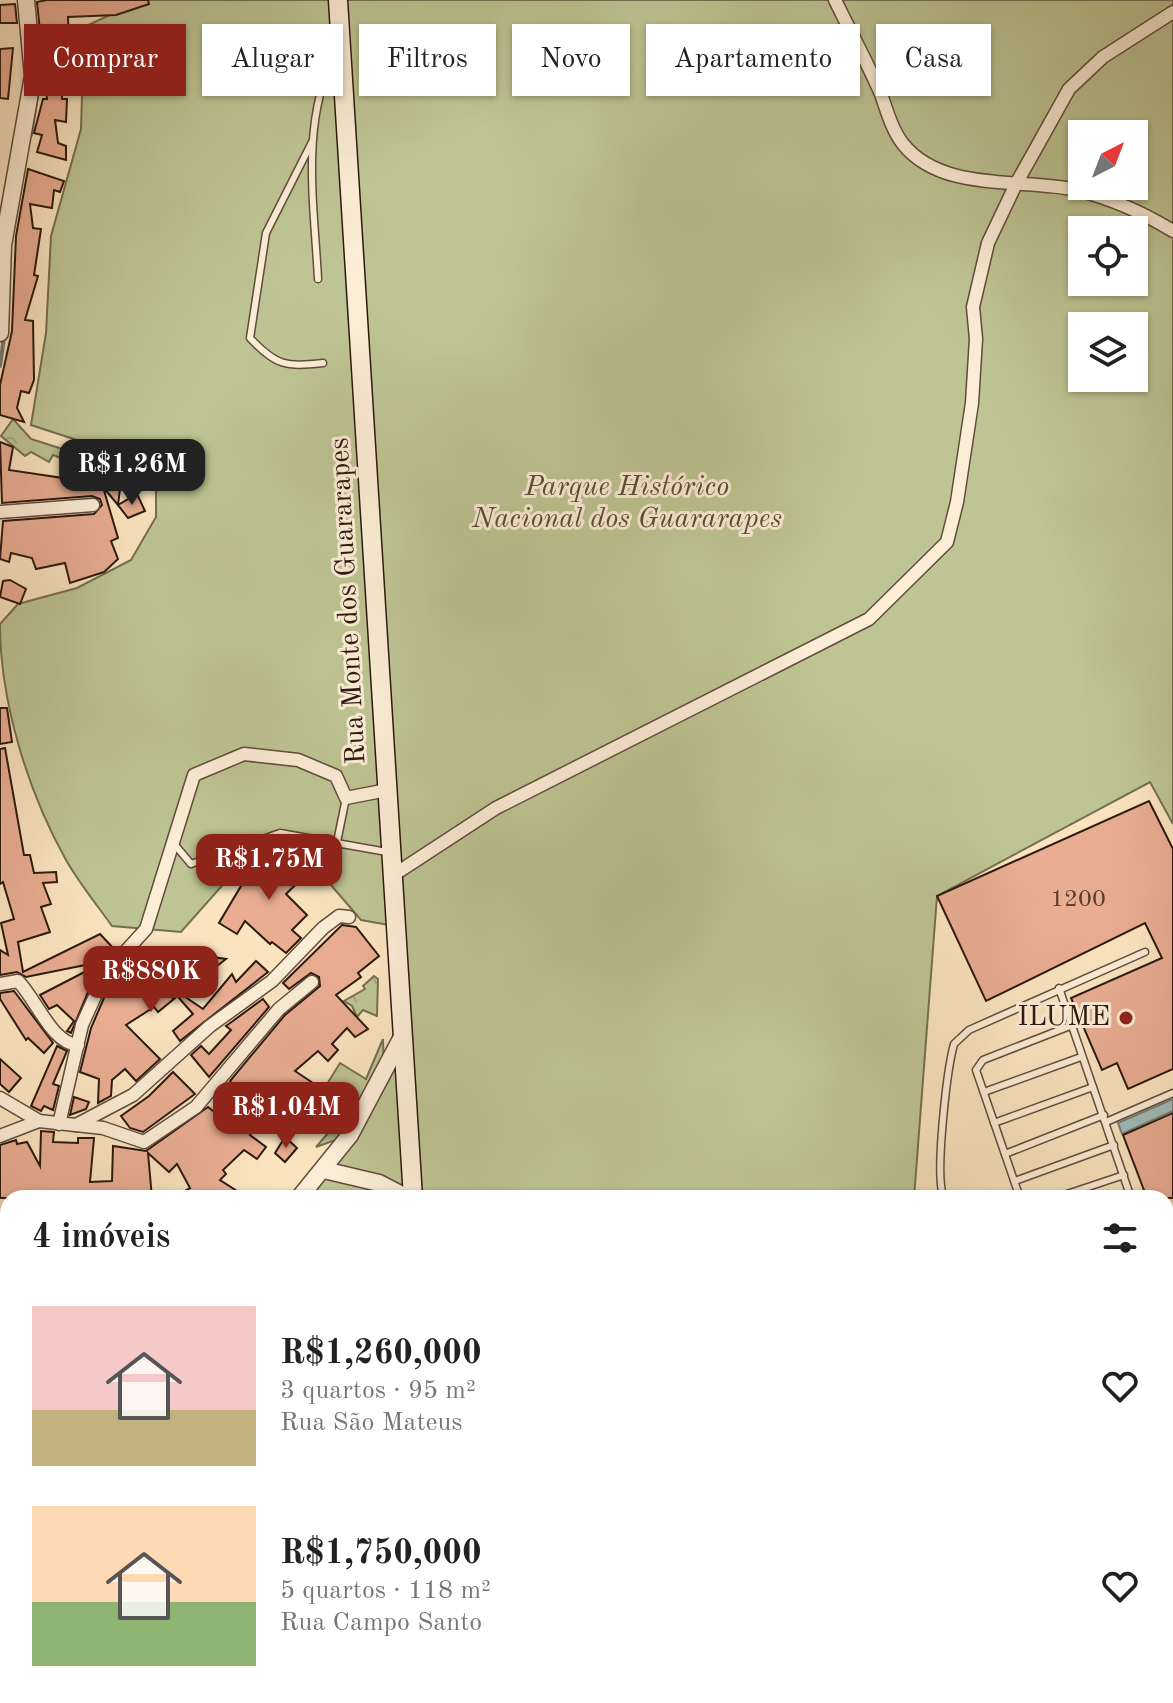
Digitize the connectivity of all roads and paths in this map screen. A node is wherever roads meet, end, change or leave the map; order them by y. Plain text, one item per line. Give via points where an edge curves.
1 (26, 0) edge
2 (338, 0) edge
3 (835, 0) edge
4 (1173, 12) edge
5 (340, 24) edge
6 (343, 74) edge
7 (317, 96) edge
8 (312, 142) junction
9 (1016, 184) junction
10 (1173, 231) edge
11 (318, 279) dead end
12 (0, 333) edge
13 (323, 363) dead end
14 (93, 505) dead end
15 (0, 512) edge
16 (387, 790) junction
17 (346, 798) junction
18 (172, 842) junction
19 (337, 842) junction
20 (391, 853) junction
21 (392, 876) junction
22 (349, 917) dead end
23 (1145, 952) dead end
24 (312, 982) dead end
25 (0, 984) edge
26 (1059, 988) junction
27 (1070, 1026) junction
28 (405, 1033) junction
29 (78, 1045) junction
30 (1081, 1057) junction
31 (1093, 1087) junction
32 (984, 1092) junction
33 (1173, 1093) edge
34 (0, 1098) edge
35 (1105, 1118) junction
36 (39, 1121) junction
37 (994, 1123) junction
38 (59, 1124) junction
39 (75, 1126) junction
40 (0, 1136) edge
41 (1114, 1145) junction
42 (1005, 1154) junction
43 (324, 1170) junction
44 (1124, 1175) junction
45 (1015, 1181) junction
46 (306, 1190) edge
47 (394, 1190) edge
48 (411, 1190) edge
49 (940, 1190) edge
50 (1018, 1190) edge
51 (1079, 1190) edge
52 (1129, 1190) edge

1 - 12 street via 33,76 3,245
2 - 5 main road, Rua Monte dos Guararapes
3 - 9 street via 891,122 918,160
4 - 9 street via 1103,57 1069,89
6 - 16 main road, Rua Monte dos Guararapes
7 - 8 lane
8 - 11 lane
8 - 13 lane via 266,233 250,338 267,356 289,367
9 - 10 street via 1075,190 1114,201
9 - 21 street via 988,243 973,307 972,403 957,502 947,542 939,552 869,619 496,808
14 - 15 street
16 - 17 street
16 - 20 main road, Rua Monte dos Guararapes
17 - 18 street via 336,776 298,760 244,754 194,775
17 - 19 lane
18 - 19 lane via 191,864 280,833
18 - 29 street via 146,929 105,974
19 - 20 lane
20 - 21 main road, Rua Monte dos Guararapes
21 - 28 main road, Rua Monte dos Guararapes
22 - 39 street via 339,916 323,928 272,981 210,1026 133,1095
23 - 26 lane
24 - 39 street via 254,1036 196,1107 154,1138 136,1141 120,1132
25 - 29 street via 18,981 33,996 50,1029 69,1045
26 - 27 lane
26 - 49 lane via 969,1030 954,1044
27 - 30 lane
27 - 32 lane via 983,1060 976,1070
28 - 43 street via 361,1118
28 - 48 main road, Rua Monte dos Guararapes
29 - 38 street
30 - 31 lane
30 - 32 lane
31 - 35 lane
31 - 37 lane
32 - 37 lane
33 - 35 lane
34 - 36 street
35 - 41 lane
35 - 42 lane
36 - 38 street
36 - 40 street
37 - 42 lane
38 - 39 street
41 - 44 lane
41 - 45 lane
42 - 45 lane
43 - 46 street
43 - 47 street
44 - 51 lane
44 - 52 lane
45 - 50 lane

